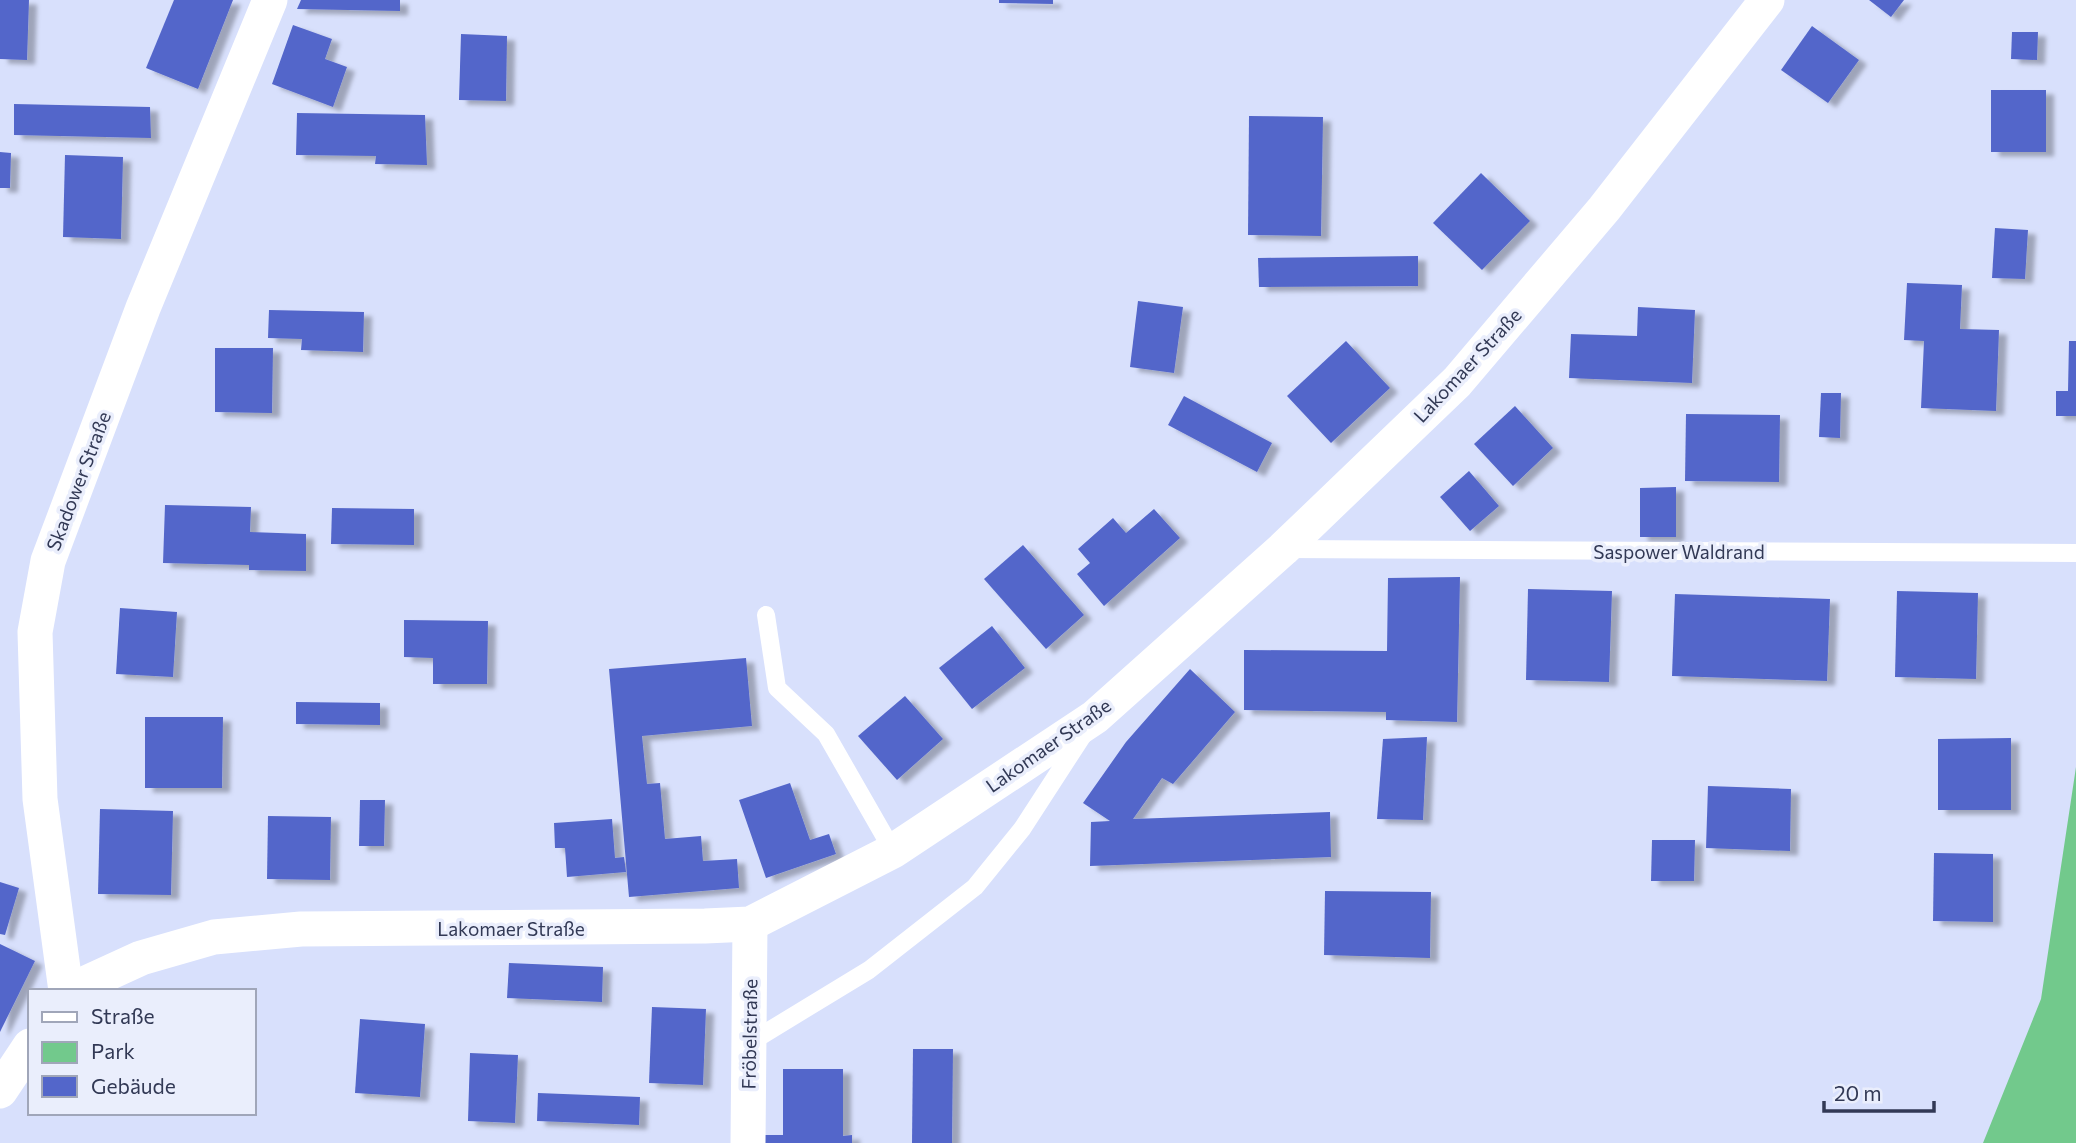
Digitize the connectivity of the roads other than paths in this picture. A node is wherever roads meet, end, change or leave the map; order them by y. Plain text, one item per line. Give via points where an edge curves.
1 (270, 0) edge
2 (1767, 0) edge
3 (1283, 549) junction
4 (2076, 552) edge
5 (766, 615) dead end
6 (1095, 717) junction
7 (893, 851) junction
8 (750, 924) junction
9 (68, 989) edge
10 (72, 989) edge
11 (749, 1043) junction
12 (28, 1049) edge
13 (0, 1091) edge
14 (748, 1143) edge

1 - 9 street, Skadower Straße via 143,308 48,561 35,632 40,806
2 - 3 street, Lakomaer Straße via 1604,209 1457,382
3 - 4 lane, Saspower Waldrand
3 - 6 street, Lakomaer Straße
5 - 7 lane via 777,688 826,734
6 - 7 street, Lakomaer Straße
6 - 11 lane via 1022,829 975,887 869,970
7 - 8 street, Lakomaer Straße
8 - 10 street, Lakomaer Straße via 301,929 214,937 141,958
8 - 11 street, Fröbelstraße
11 - 14 street, Fröbelstraße
12 - 13 street

